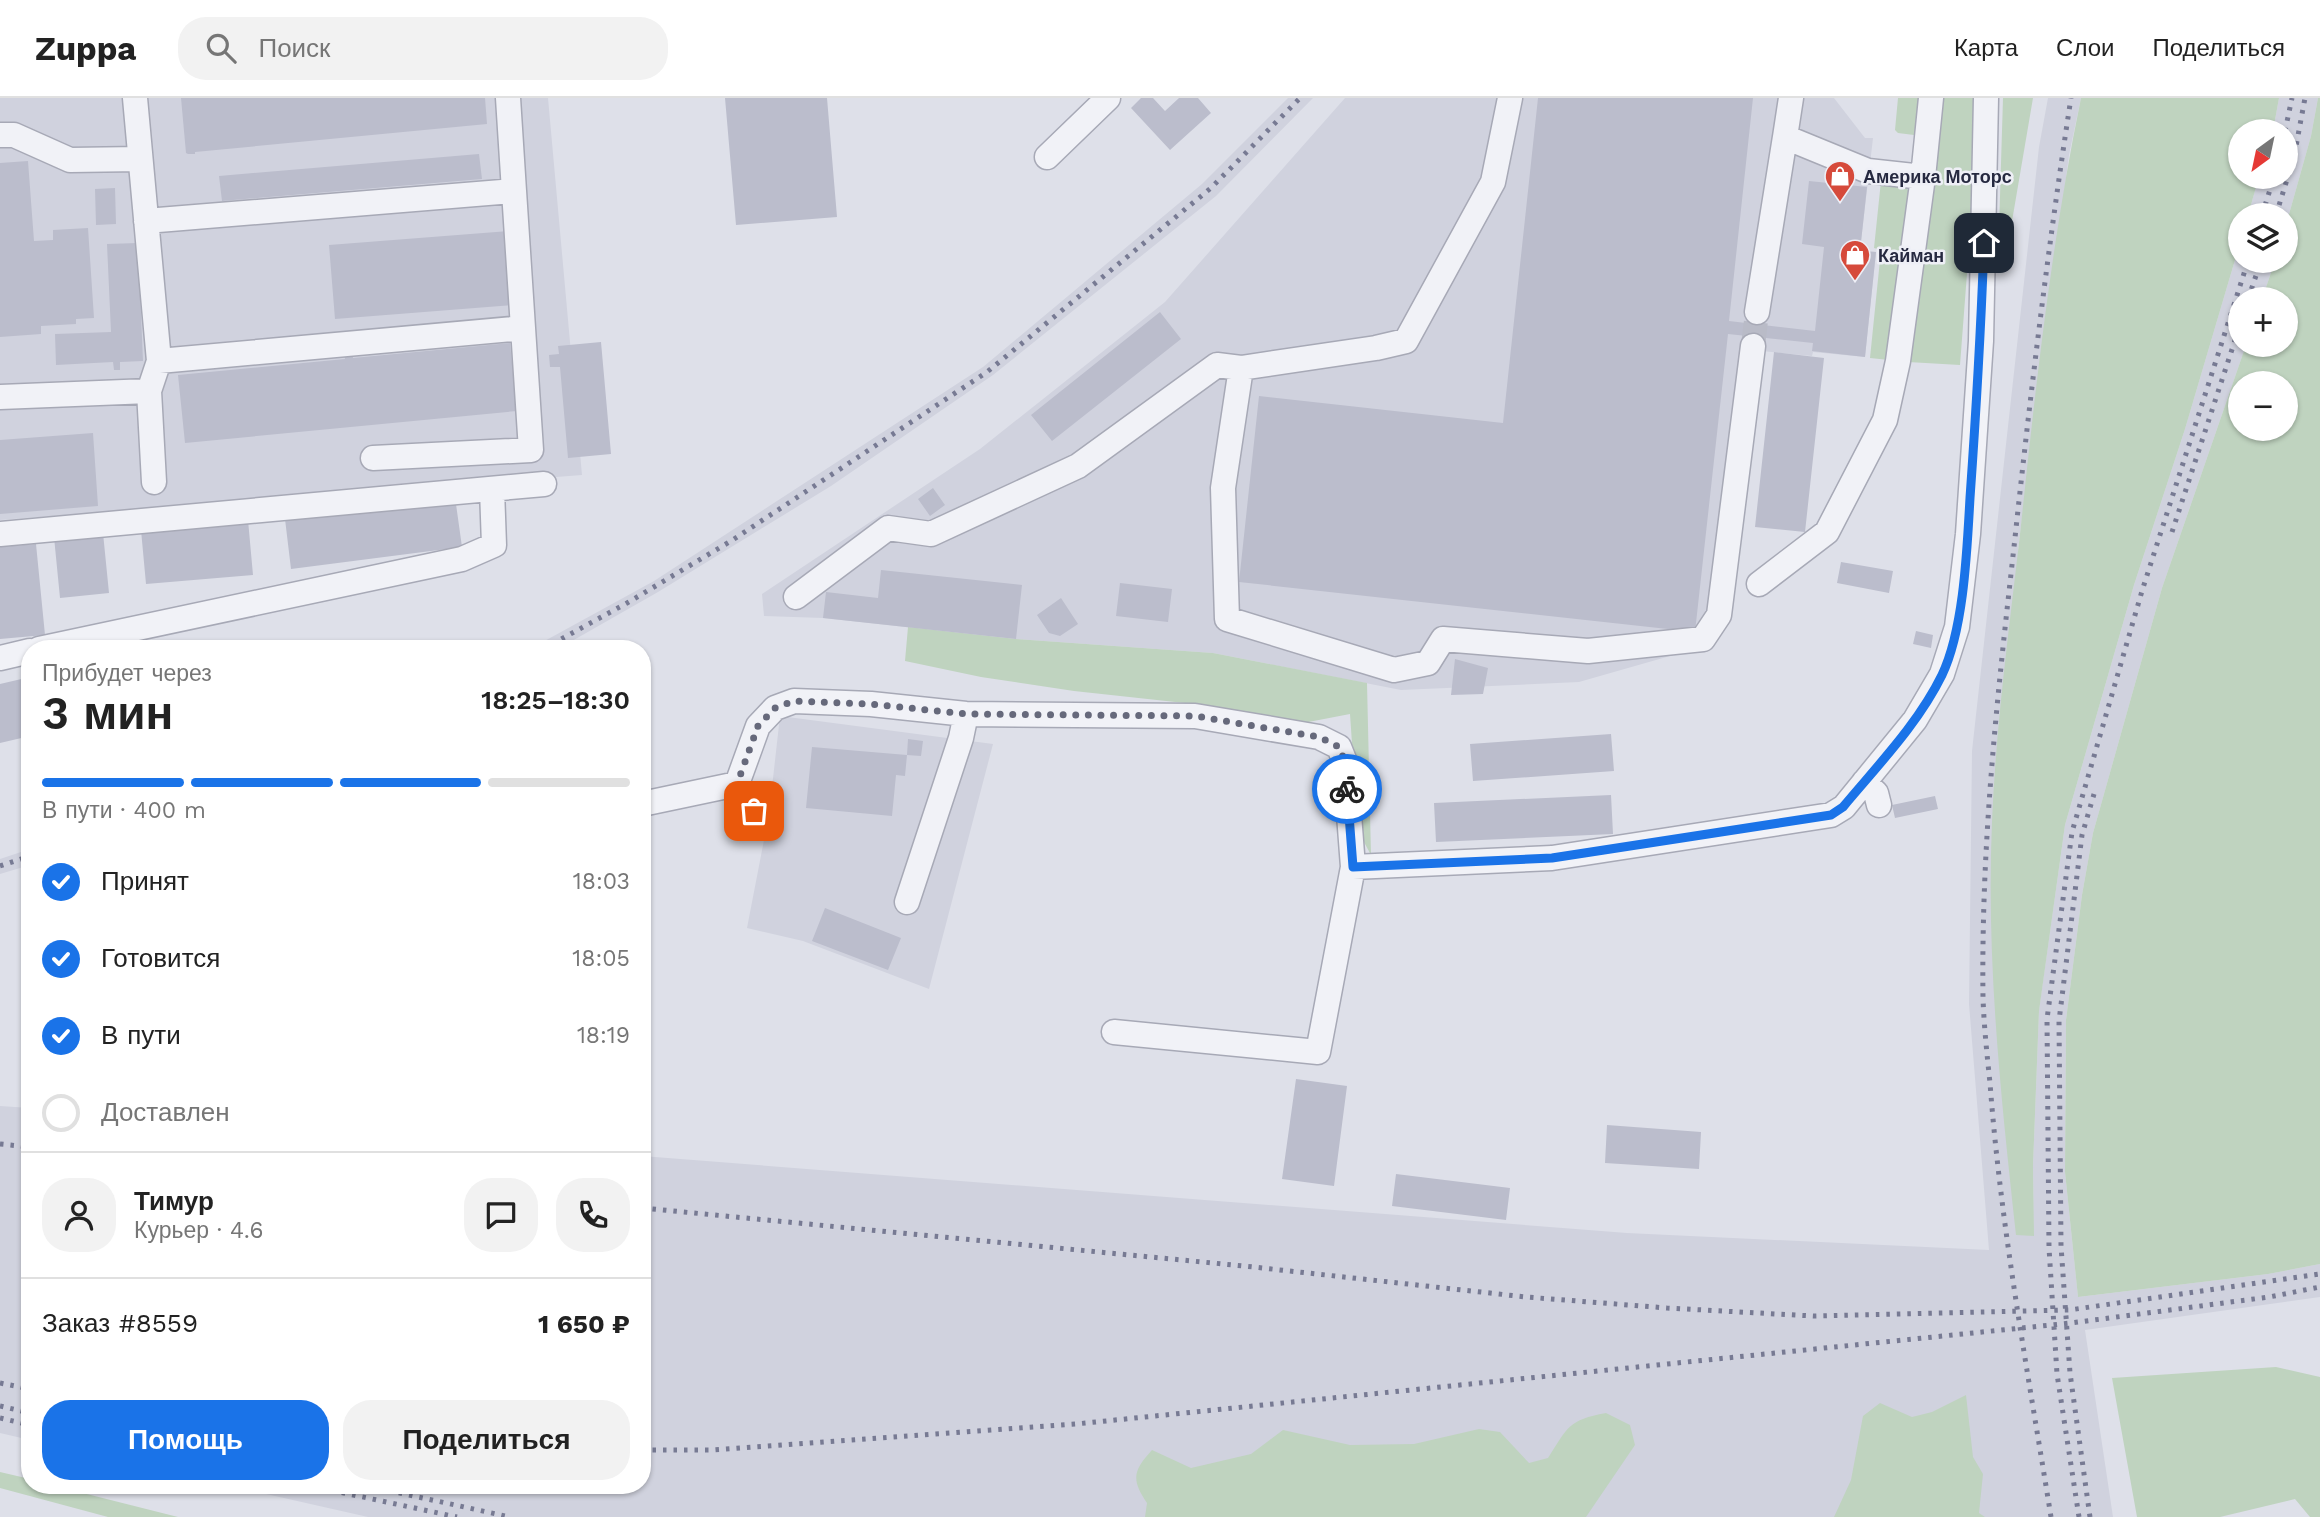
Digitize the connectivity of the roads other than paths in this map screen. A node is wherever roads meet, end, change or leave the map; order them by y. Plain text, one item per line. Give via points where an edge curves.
1 (135, 98) edge
2 (508, 98) edge
3 (1108, 98) edge
4 (1510, 98) edge
5 (1791, 98) edge
6 (1931, 98) edge
7 (1986, 98) edge
8 (0, 135) edge
9 (1785, 137) junction
10 (1047, 157) dead end
11 (140, 159) junction
12 (1923, 177) junction
13 (514, 191) junction
14 (146, 222) junction
15 (1757, 312) tunnel mouth
16 (523, 328) junction
17 (1753, 346) tunnel mouth
18 (159, 361) junction
19 (1241, 369) junction
20 (149, 391) junction
21 (0, 397) edge
22 (373, 458) dead end
23 (154, 482) dead end
24 (544, 484) dead end
25 (492, 489) junction
26 (0, 534) edge
27 (1759, 584) dead end
28 (796, 597) dead end
29 (81, 640) edge
30 (21, 653) edge
31 (0, 658) edge
32 (966, 714) junction
33 (1864, 782) junction
34 (651, 804) edge
35 (1879, 805) dead end
36 (739, 806) junction
37 (769, 814) dead end
38 (1353, 867) junction
39 (907, 902) dead end
40 (1114, 1032) dead end

1 - 11 street
2 - 13 street
3 - 10 street
4 - 19 street via 1493,182 1406,341
5 - 9 street
6 - 12 street
7 - 33 street via 1981,341 1968,534 1942,674 1922,709
8 - 11 street via 14,135 70,160
9 - 12 street via 1868,171
9 - 15 street
11 - 14 street
12 - 27 street via 1898,361 1885,420 1827,532
13 - 14 street
13 - 16 street
14 - 18 street
16 - 18 street
16 - 22 street via 531,450
17 - 19 street via 1718,615 1703,639 1588,651 1443,639 1428,663 1394,670 1227,619 1223,488
18 - 20 street
19 - 28 street via 1217,365 1078,466 931,534 888,528
20 - 21 street
20 - 23 street
24 - 25 street
25 - 26 street
25 - 29 street via 494,545 462,559
30 - 31 street
32 - 36 street via 794,701 775,708 758,726
32 - 38 street via 1195,716 1319,737 1339,747 1345,762
32 - 39 street
33 - 35 street via 1876,793
33 - 38 street via 1831,815 1552,858
34 - 36 street
36 - 37 street
38 - 40 street via 1318,1052

